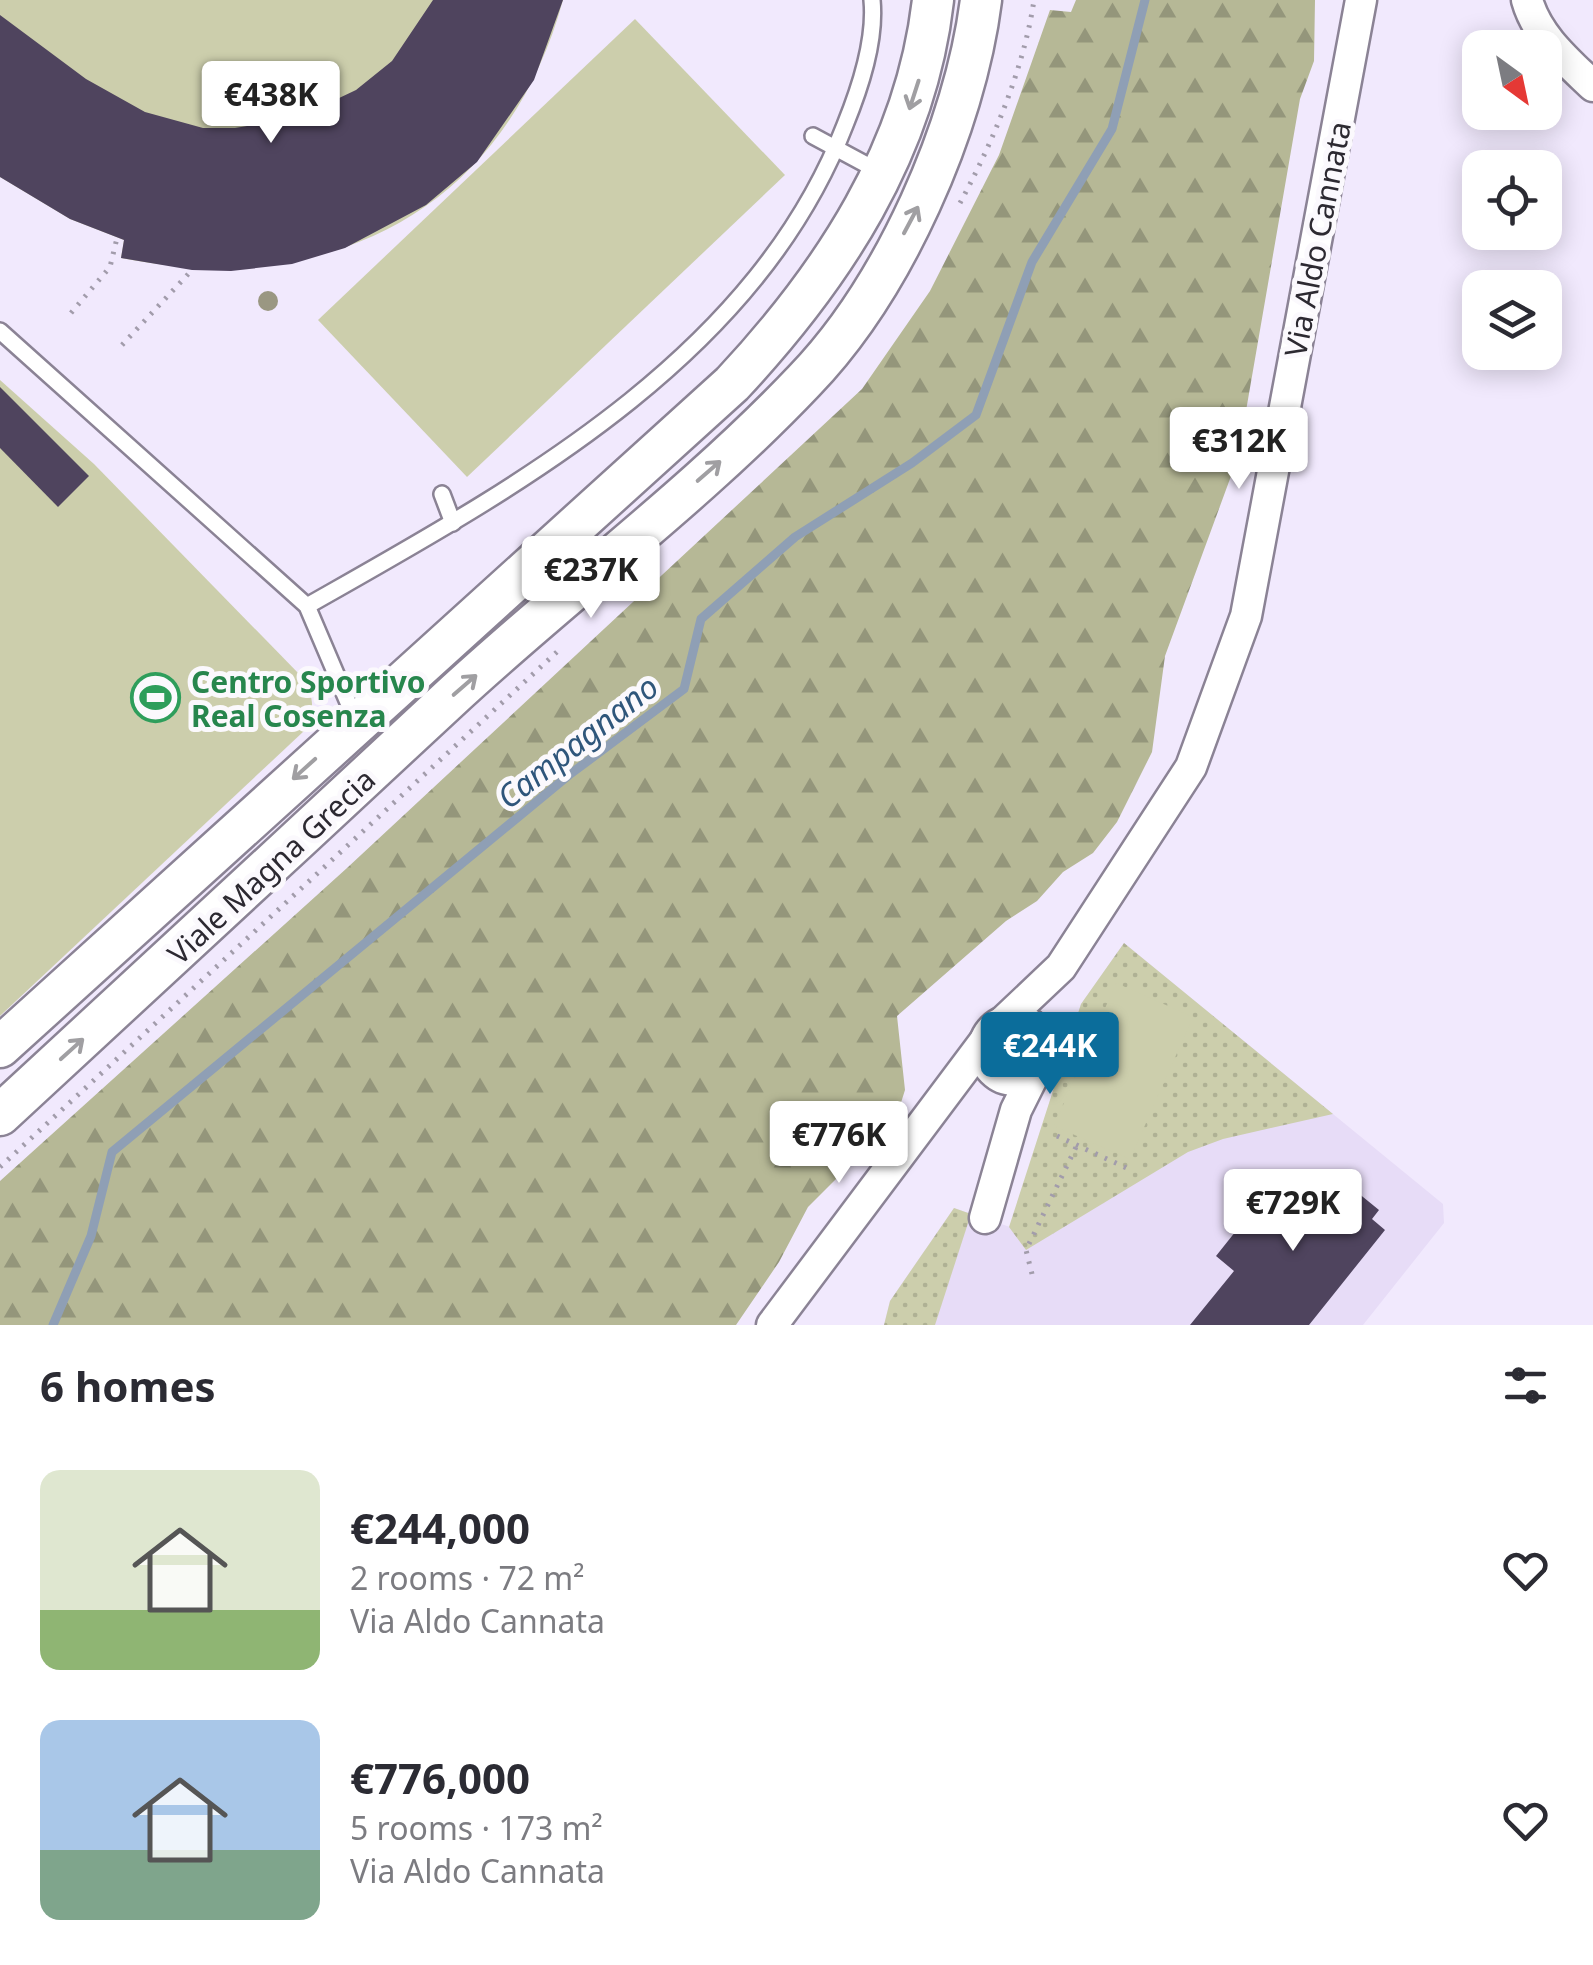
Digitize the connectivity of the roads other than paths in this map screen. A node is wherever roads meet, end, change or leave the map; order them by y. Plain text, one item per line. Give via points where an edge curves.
1 (872, 0) edge
2 (933, 0) edge
3 (982, 0) edge
4 (1361, 0) edge
5 (1527, 0) edge
6 (1593, 86) edge
7 (813, 136) dead end
8 (836, 149) junction
9 (883, 174) junction
10 (0, 331) edge
11 (442, 494) dead end
12 (453, 523) junction
13 (307, 606) junction
14 (356, 722) junction
15 (1061, 967) junction
16 (994, 1031) junction
17 (4, 1036) edge
18 (1040, 1056) junction
19 (997, 1075) junction
20 (954, 1087) junction
21 (1016, 1110) junction
22 (0, 1114) edge
23 (985, 1218) dead end
24 (772, 1325) edge

1 - 8 lane via 861,85
2 -> 9 street, Viale Magna Grecia via 917,91
22 -> 3 street, Viale Magna Grecia via 807,379 896,249 932,180 962,98
4 - 15 street, Via Aldo Cannata via 1246,616 1191,767
5 - 6 street via 1558,54
7 - 8 lane
8 - 9 lane
8 - 12 lane via 809,202 694,342 608,420
9 - 14 street, Viale Magna Grecia via 798,311 732,384
10 - 13 lane
11 - 12 lane
12 - 13 lane
13 - 14 lane
14 -> 17 street, Viale Magna Grecia
15 - 16 street, Via Aldo Cannata
15 - 18 street, Via Aldo Cannata
16 - 18 street via 1024,1021
16 - 19 street via 986,1061
16 - 20 street, Via Aldo Cannata
18 - 19 street via 1018,1080
18 - 21 street, Via Aldo Cannata
19 - 20 street
19 - 21 street
20 - 24 street, Via Aldo Cannata
21 - 23 street, Via Aldo Cannata

